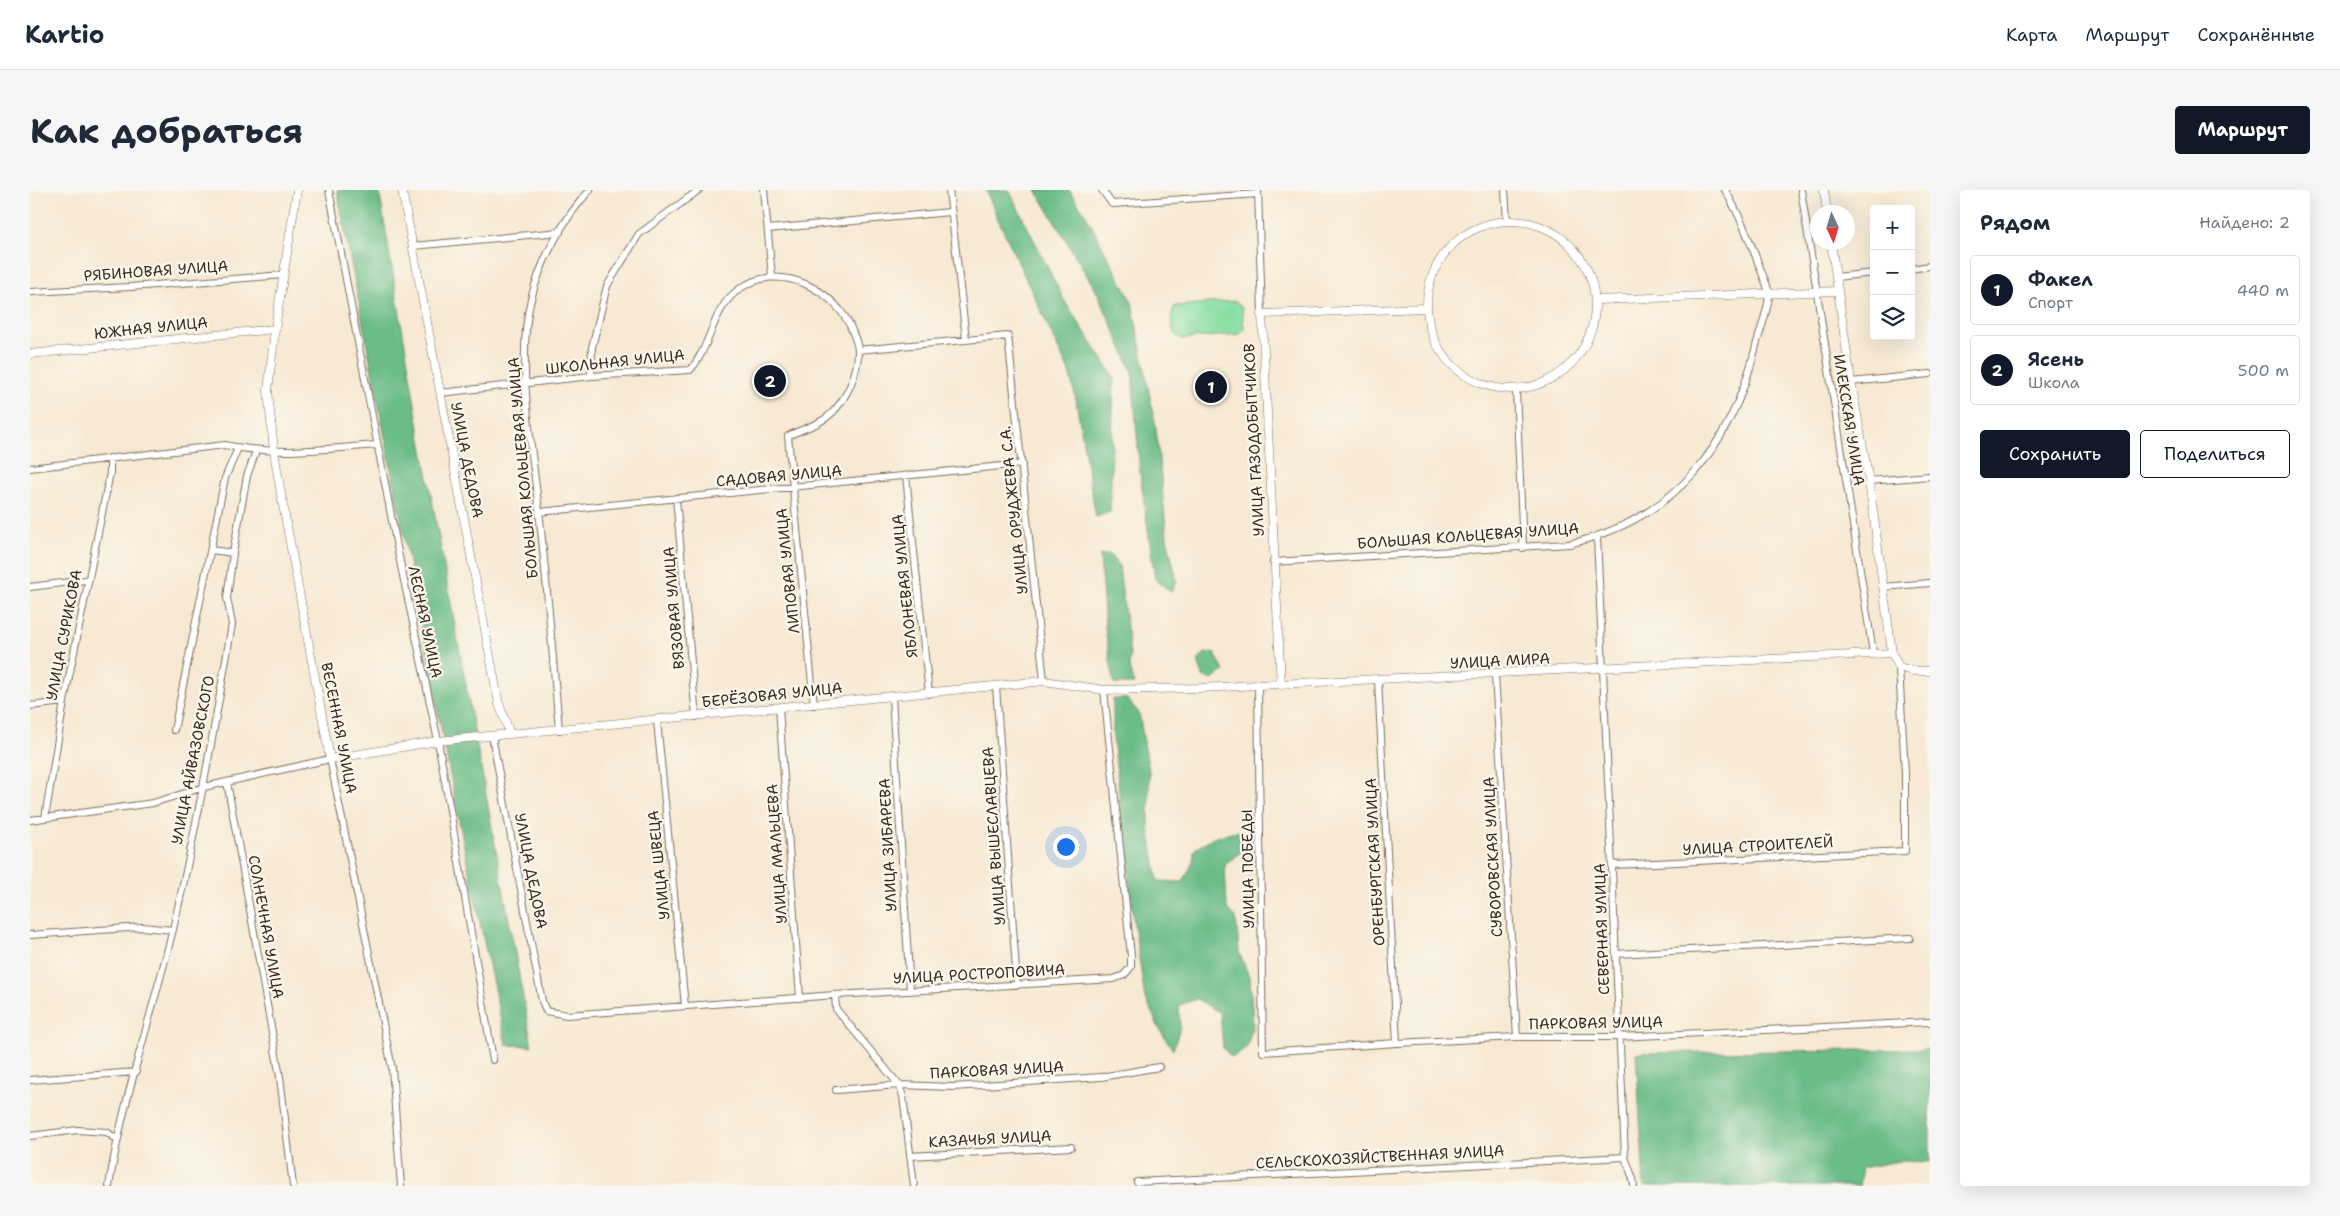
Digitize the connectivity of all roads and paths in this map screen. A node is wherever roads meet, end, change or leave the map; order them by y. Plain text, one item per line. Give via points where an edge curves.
1 (297, 190) edge
2 (329, 190) edge
3 (402, 190) edge
4 (590, 190) edge
5 (699, 190) edge
6 (764, 190) edge
7 (949, 190) edge
8 (1102, 190) edge
9 (1505, 190) edge
10 (1725, 190) edge
11 (1801, 190) edge
12 (1824, 190) edge
13 (1258, 192) edge
14 (1826, 205) edge
15 (950, 212) junction
16 (1506, 220) junction
17 (768, 229) junction
18 (560, 232) junction
19 (413, 246) junction
20 (1832, 250) edge
21 (1930, 266) edge
22 (1915, 268) edge
23 (1870, 273) edge
24 (284, 275) junction
25 (772, 277) junction
26 (1836, 277) junction
27 (1817, 291) junction
28 (1838, 291) junction
29 (30, 292) edge
30 (1769, 294) junction
31 (1597, 300) junction
32 (1426, 308) junction
33 (1262, 314) junction
34 (275, 329) junction
35 (966, 339) junction
36 (858, 350) junction
37 (30, 354) edge
38 (1930, 374) edge
39 (591, 376) junction
40 (1852, 382) junction
41 (526, 384) junction
42 (1516, 390) junction
43 (440, 393) junction
44 (788, 436) joint
45 (377, 445) junction
46 (238, 448) junction
47 (256, 451) junction
48 (274, 451) junction
49 (110, 458) junction
50 (1022, 464) junction
51 (30, 468) edge
52 (906, 476) junction
53 (1930, 476) edge
54 (1869, 481) junction
55 (792, 488) junction
56 (676, 498) junction
57 (539, 512) junction
58 (1597, 537) junction
59 (1523, 548) junction
60 (211, 550) junction
61 (233, 553) junction
62 (1273, 562) junction
63 (86, 580) junction
64 (1930, 583) edge
65 (30, 587) edge
66 (1882, 587) junction
67 (1873, 653) junction
68 (1892, 653) junction
69 (1899, 667) junction
70 (1604, 669) junction
71 (1930, 671) edge
72 (1495, 675) junction
73 (1378, 680) junction
74 (1044, 681) junction
75 (1281, 685) junction
76 (996, 686) junction
77 (1258, 686) junction
78 (1107, 690) junction
79 (929, 694) junction
80 (892, 697) junction
81 (64, 702) junction
82 (814, 705) junction
83 (30, 706) edge
84 (779, 708) junction
85 (696, 717) junction
86 (657, 721) junction
87 (174, 730) dead end
88 (560, 730) junction
89 (510, 734) junction
90 (492, 736) junction
91 (438, 741) junction
92 (330, 759) junction
93 (227, 782) junction
94 (204, 787) junction
95 (45, 818) junction
96 (30, 820) edge
97 (1613, 865) junction
98 (173, 930) junction
99 (30, 935) edge
100 (1910, 938) dead end
101 (1616, 954) junction
102 (1017, 985) junction
103 (910, 991) junction
104 (835, 995) junction
105 (800, 998) junction
106 (685, 1006) junction
107 (546, 1011) joint
108 (1930, 1022) edge
109 (1618, 1036) junction
110 (1516, 1037) junction
111 (1397, 1042) junction
112 (1263, 1052) joint
113 (493, 1060) dead end
114 (1159, 1067) dead end
115 (136, 1072) junction
116 (30, 1080) edge
117 (899, 1085) junction
118 (836, 1090) dead end
119 (30, 1136) edge
120 (116, 1139) junction
121 (1071, 1147) dead end
122 (910, 1156) junction
123 (1625, 1157) junction
124 (1137, 1182) dead end
125 (110, 1186) edge
126 (293, 1186) edge
127 (401, 1186) edge
128 (914, 1186) edge
129 (1634, 1186) edge

1 - 24 street
2 - 45 street, ЛЕСНАЯ УЛИЦА
3 - 19 street, УЛИЦА ДЕДОВА
4 - 18 street, БОЛЬШАЯ КОЛЬЦЕВАЯ УЛИЦА
5 - 39 street via 639,234 606,286 592,347
6 - 17 street
7 - 15 street
8 - 13 street, УЛИЦА ГАЗОДОБЫТЧИКОВ via 1112,204
9 - 16 street
10 - 30 street via 1746,230
11 - 27 street, ИЛЕКСКАЯ УЛИЦА
12 - 14 street
13 - 33 street, УЛИЦА ГАЗОДОБЫТЧИКОВ
15 - 17 street
15 - 35 street
16 - 31 street via 1534,224 1556,234 1574,250 1589,272
16 - 32 street via 1467,233 1450,248 1433,277
17 - 25 street
18 - 19 street
18 - 41 street, БОЛЬШАЯ КОЛЬЦЕВАЯ УЛИЦА via 543,264 531,300 525,342
19 - 43 street, УЛИЦА ДЕДОВА
20 - 26 street
21 - 22 street
23 - 26 street
24 - 29 street, РЯБИНОВАЯ УЛИЦА
24 - 34 street
25 - 36 street, ШКОЛЬНАЯ УЛИЦА via 818,289 836,303 849,323
25 - 39 street, ШКОЛЬНАЯ УЛИЦА via 752,280 726,301 717,315 700,360 690,370
26 - 28 street
27 - 28 street
27 - 30 street
27 - 67 street, ИЛЕКСКАЯ УЛИЦА
28 - 40 street
30 - 31 street
30 - 58 street, БОЛЬШАЯ КОЛЬЦЕВАЯ УЛИЦА via 1750,371 1737,409 1719,441 1694,475 1672,494
31 - 42 street via 1590,333 1579,355 1555,376
32 - 33 street
32 - 42 street via 1436,341 1452,364 1480,383
33 - 62 street, УЛИЦА ГАЗОДОБЫТЧИКОВ
34 - 37 street, ЮЖНАЯ УЛИЦА
34 - 48 street, ВЕСЕННАЯ УЛИЦА via 268,391
35 - 36 street
35 - 50 street, УЛИЦА ОРУДЖЕВА С.А. via 1008,336
36 - 44 street, ШКОЛЬНАЯ УЛИЦА via 855,371 842,401 815,425
38 - 40 street
39 - 41 street, ШКОЛЬНАЯ УЛИЦА
40 - 54 street
41 - 43 street, ШКОЛЬНАЯ УЛИЦА
41 - 57 street, БОЛЬШАЯ КОЛЬЦЕВАЯ УЛИЦА
42 - 59 street
43 - 89 street, УЛИЦА ДЕДОВА via 499,704
44 - 55 street, ЛИПОВАЯ УЛИЦА
45 - 48 street
45 - 91 street, ЛЕСНАЯ УЛИЦА
46 - 47 street
46 - 49 street via 224,445
46 - 60 street via 225,478
47 - 48 street
47 - 61 street, УЛИЦА АЙВАЗОВСКОГО via 247,476
48 - 92 street, ВЕСЕННАЯ УЛИЦА
49 - 51 street
49 - 63 street, УЛИЦА СУРИКОВА via 110,473
50 - 52 street, САДОВАЯ УЛИЦА
50 - 74 street, УЛИЦА ОРУДЖЕВА С.А.
52 - 55 street, САДОВАЯ УЛИЦА
52 - 79 street, ЯБЛОНЕВАЯ УЛИЦА
53 - 54 street
54 - 66 street
55 - 56 street, САДОВАЯ УЛИЦА
55 - 82 street, ЛИПОВАЯ УЛИЦА
56 - 57 street, САДОВАЯ УЛИЦА
56 - 85 street, ВЯЗОВАЯ УЛИЦА
57 - 88 street, БОЛЬШАЯ КОЛЬЦЕВАЯ УЛИЦА
58 - 59 street, БОЛЬШАЯ КОЛЬЦЕВАЯ УЛИЦА via 1569,544
58 - 70 street, СЕВЕРНАЯ УЛИЦА
59 - 62 street, БОЛЬШАЯ КОЛЬЦЕВАЯ УЛИЦА
60 - 61 street
60 - 87 street
61 - 94 street, УЛИЦА АЙВАЗОВСКОГО via 226,598 232,624
62 - 75 street, УЛИЦА ГАЗОДОБЫТЧИКОВ
63 - 65 street
63 - 81 street, УЛИЦА СУРИКОВА
64 - 66 street
66 - 68 street
67 - 68 street, УЛИЦА МИРА
67 - 70 street, УЛИЦА МИРА
68 - 69 street
69 - 71 street
69 - 97 street, УЛИЦА СТРОИТЕЛЕЙ via 1905,773 1905,851
70 - 72 street, УЛИЦА МИРА
70 - 97 street, СЕВЕРНАЯ УЛИЦА
72 - 73 street, УЛИЦА МИРА
72 - 110 street, СУВОРОВСКАЯ УЛИЦА
73 - 75 street, УЛИЦА МИРА
73 - 111 street, ОРЕНБУРГСКАЯ УЛИЦА
74 - 76 street, БЕРЁЗОВАЯ УЛИЦА
74 - 78 street, БЕРЁЗОВАЯ УЛИЦА
75 - 77 street, УЛИЦА МИРА
76 - 79 street, БЕРЁЗОВАЯ УЛИЦА
76 - 102 street, УЛИЦА ВЫШЕСЛАВЦЕВА
77 - 78 street, УЛИЦА МИРА
77 - 112 street, УЛИЦА ПОБЕДЫ
78 - 102 street, УЛИЦА РОСТРОПОВИЧА via 1131,967 1114,979
79 - 80 street, БЕРЁЗОВАЯ УЛИЦА
80 - 82 street, БЕРЁЗОВАЯ УЛИЦА
80 - 103 street, УЛИЦА ЗИБАРЕВА
81 - 83 street
81 - 95 street, УЛИЦА СУРИКОВА
82 - 84 street, БЕРЁЗОВАЯ УЛИЦА
84 - 85 street, БЕРЁЗОВАЯ УЛИЦА
84 - 105 street, УЛИЦА МАЛЬЦЕВА
85 - 86 street, БЕРЁЗОВАЯ УЛИЦА
86 - 88 street, БЕРЁЗОВАЯ УЛИЦА
86 - 106 street, УЛИЦА ШВЕЦА
88 - 89 street, БЕРЁЗОВАЯ УЛИЦА
89 - 90 street, БЕРЁЗОВАЯ УЛИЦА
90 - 91 street, БЕРЁЗОВАЯ УЛИЦА
90 - 107 street, УЛИЦА ДЕДОВА
91 - 92 street, БЕРЁЗОВАЯ УЛИЦА
91 - 113 street, ЛЕСНАЯ УЛИЦА
92 - 93 street
92 - 127 street, ВЕСЕННАЯ УЛИЦА via 392,1068
93 - 94 street
93 - 126 street, СОЛНЕЧНАЯ УЛИЦА via 280,1077
94 - 95 street via 153,803
94 - 98 street, УЛИЦА АЙВАЗОВСКОГО
95 - 96 street
97 - 101 street, СЕВЕРНАЯ УЛИЦА
98 - 99 street via 142,927
98 - 115 street, УЛИЦА АЙВАЗОВСКОГО
100 - 101 street
101 - 109 street, СЕВЕРНАЯ УЛИЦА
102 - 103 street, УЛИЦА РОСТРОПОВИЧА
103 - 104 street, УЛИЦА РОСТРОПОВИЧА
104 - 105 street, УЛИЦА РОСТРОПОВИЧА
104 - 117 street via 836,1009
105 - 106 street, УЛИЦА РОСТРОПОВИЧА
106 - 107 street, УЛИЦА РОСТРОПОВИЧА via 567,1015
108 - 109 street, ПАРКОВАЯ УЛИЦА
109 - 110 street, ПАРКОВАЯ УЛИЦА
109 - 123 street, СЕВЕРНАЯ УЛИЦА
110 - 111 street, ПАРКОВАЯ УЛИЦА
111 - 112 street, ПАРКОВАЯ УЛИЦА
114 - 117 street, ПАРКОВАЯ УЛИЦА via 1081,1079 953,1087
115 - 116 street
115 - 120 street, УЛИЦА АЙВАЗОВСКОГО via 128,1090
117 - 118 street, ПАРКОВАЯ УЛИЦА
117 - 122 street
119 - 120 street via 78,1130 107,1132
120 - 125 street, УЛИЦА АЙВАЗОВСКОГО
121 - 122 street, КАЗАЧЬЯ УЛИЦА
122 - 128 street
123 - 124 street, СЕЛЬСКОХОЗЯЙСТВЕННАЯ УЛИЦА
123 - 129 street, СЕВЕРНАЯ УЛИЦА

